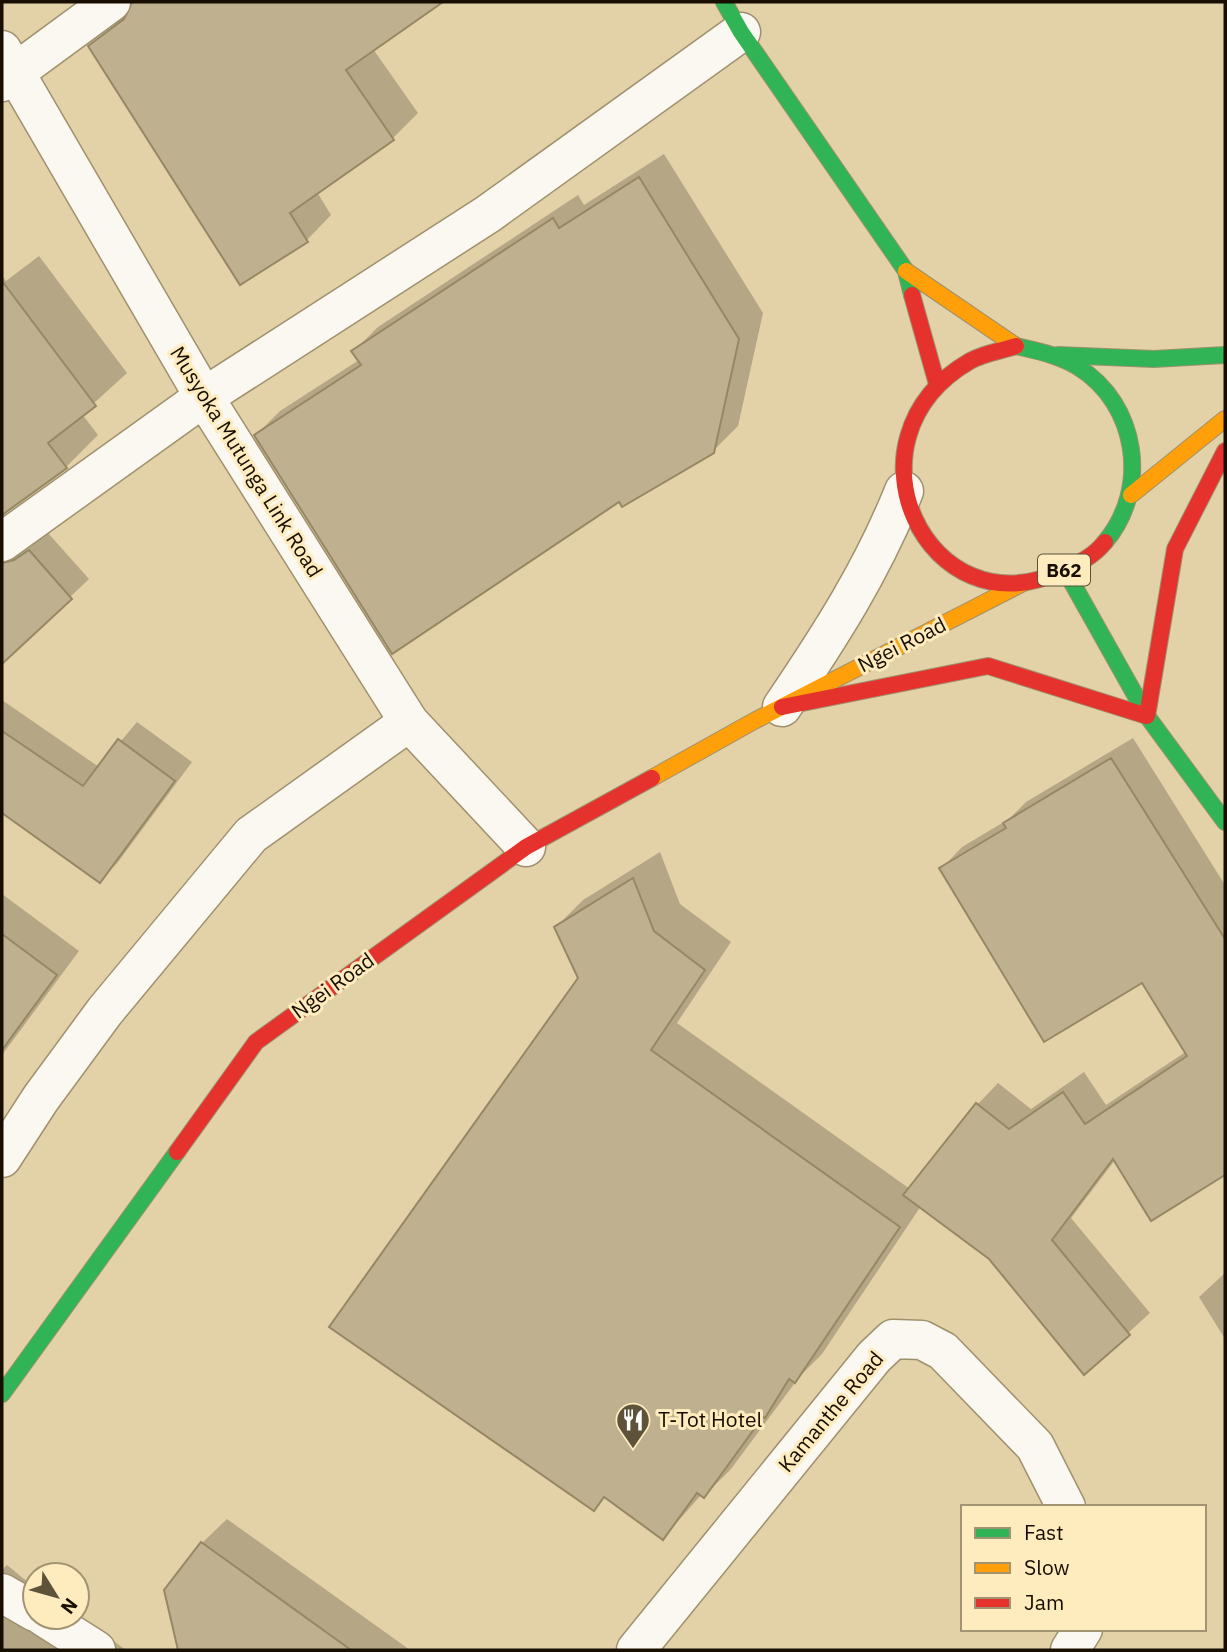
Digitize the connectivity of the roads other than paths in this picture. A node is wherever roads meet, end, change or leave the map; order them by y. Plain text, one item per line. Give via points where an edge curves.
1 (111, 2) edge
2 (733, 17) edge
3 (6, 68) edge
4 (905, 271) junction
5 (1016, 346) junction
6 (1048, 354) junction
7 (1225, 355) edge
8 (937, 384) junction
9 (204, 397) junction
10 (1225, 419) edge
11 (1225, 451) edge
12 (904, 491) junction
13 (1131, 495) junction
14 (2, 542) edge
15 (1065, 570) junction
16 (1023, 583) junction
17 (782, 707) junction
18 (1147, 716) junction
19 (409, 722) junction
20 (1225, 822) edge
21 (526, 847) junction
22 (2, 1158) edge
23 (2, 1394) edge
24 (1065, 1505) edge
25 (2, 1593) edge
26 (21, 1604) edge
27 (66, 1631) edge
28 (1082, 1631) edge
29 (96, 1650) edge
30 (636, 1650) edge
31 (1070, 1650) edge

1 - 3 street
2 - 4 main road, B62
2 - 9 street via 488,214
3 - 9 street, Musyoka Mutunga Link Road
4 - 5 main road, B62
4 - 8 main road, B62
5 - 6 main road, B62
5 - 8 main road, B62 via 971,361
6 - 7 main road, B62 via 1154,359
6 - 13 main road, B62 via 1084,371 1112,397 1129,428 1135,462
8 - 12 main road, B62 via 915,414 903,452
9 - 14 street
9 - 19 street, Musyoka Mutunga Link Road
10 - 13 main road, B62
11 - 18 main road via 1175,549
12 - 16 main road, B62 via 918,527 943,557 971,575
12 - 17 street, Ngei Road via 882,546
13 - 15 main road, B62 via 1118,527 1096,553
15 - 16 main road, B62 via 1045,580
15 - 18 main road
16 - 17 main road, Ngei Road
17 - 18 main road via 988,666
17 - 21 main road, Ngei Road
18 - 20 main road
19 - 21 street, Musyoka Mutunga Link Road
19 - 22 street via 251,835 106,1011
21 - 23 main road, Ngei Road via 256,1042
24 - 30 street, Kamanthe Road via 1035,1447 943,1351 922,1340 893,1339
25 - 26 street
27 - 29 street
28 - 31 street

